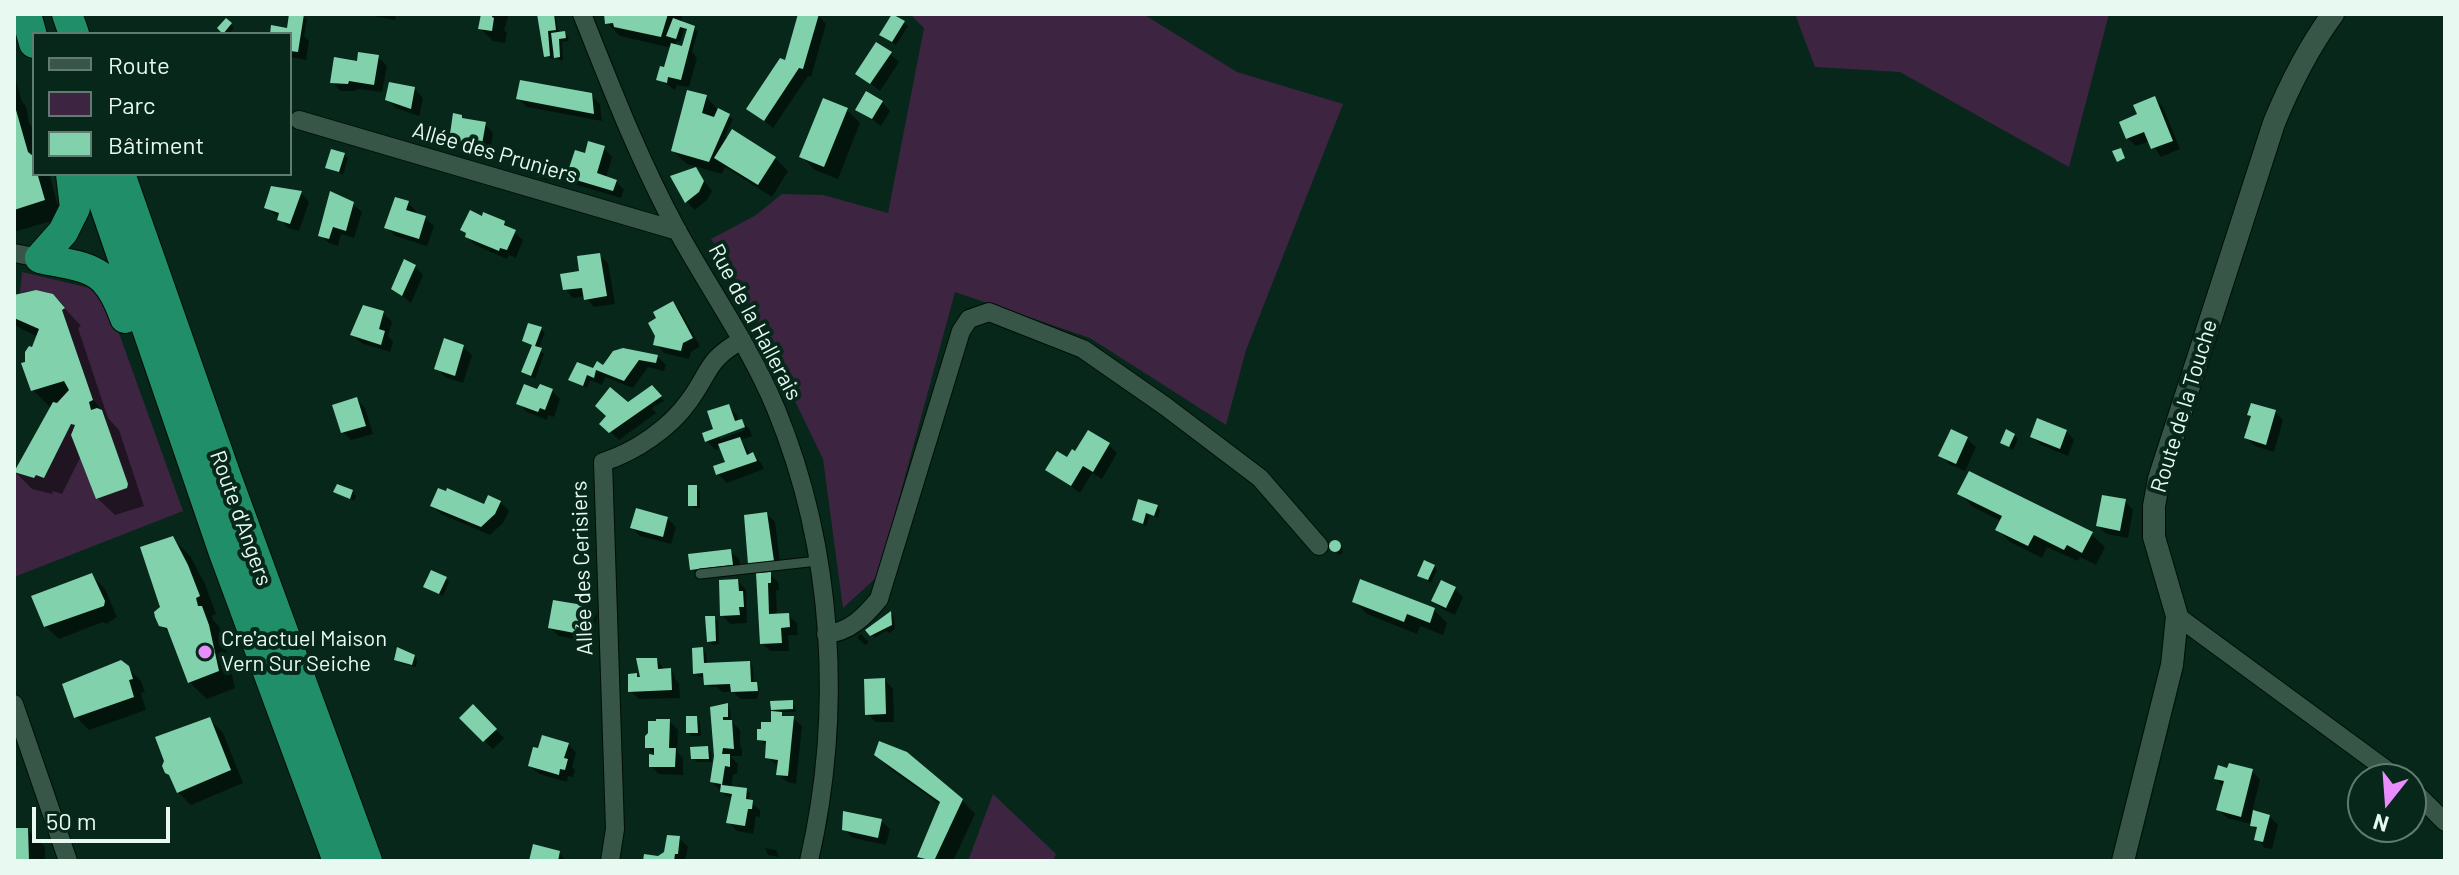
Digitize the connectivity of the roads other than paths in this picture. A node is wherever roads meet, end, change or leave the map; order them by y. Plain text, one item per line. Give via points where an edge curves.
1 (26, 14) edge
2 (582, 14) edge
3 (2333, 14) edge
4 (32, 36) edge
5 (299, 120) dead end
6 (71, 176) edge
7 (95, 176) edge
8 (121, 176) edge
9 (678, 231) junction
10 (27, 255) edge
11 (742, 340) junction
12 (1319, 546) dead end
13 (223, 550) junction
14 (818, 561) junction
15 (700, 574) dead end
16 (2177, 616) junction
17 (826, 634) junction
18 (16, 714) edge
19 (2377, 763) edge
20 (2427, 804) edge
21 (2445, 822) edge
22 (68, 861) edge
23 (338, 861) edge
24 (367, 861) edge
25 (610, 861) edge
26 (809, 861) edge
27 (2123, 861) edge

1 - 4 highway
2 - 9 street, Rue de la Hallerais via 619,109
3 - 16 street, Route de la Touche via 2292,78 2274,123 2159,479 2154,537
5 - 9 street, Allée des Pruniers
6 - 10 highway via 75,208 63,232
7 - 13 highway, Route d'Angers
8 - 24 highway, Route d'Angers
9 - 11 street, Rue de la Hallerais
10 - 13 highway via 93,269 117,295 188,492
11 - 14 street, Rue de la Hallerais via 776,408 799,471
11 - 25 street, Allée des Cerisiers via 716,357 691,399 666,425 628,452 603,462 615,829
12 - 17 street via 1260,478 1165,406 1083,349 989,312 969,319 961,331 879,599 862,620
13 - 23 highway, Route d'Angers
14 - 15 lane
14 - 17 street, Rue de la Hallerais
16 - 19 street
16 - 27 street, Route de la Touche via 2172,665
17 - 26 street, Rue de la Hallerais via 824,768
18 - 22 street
20 - 21 street

